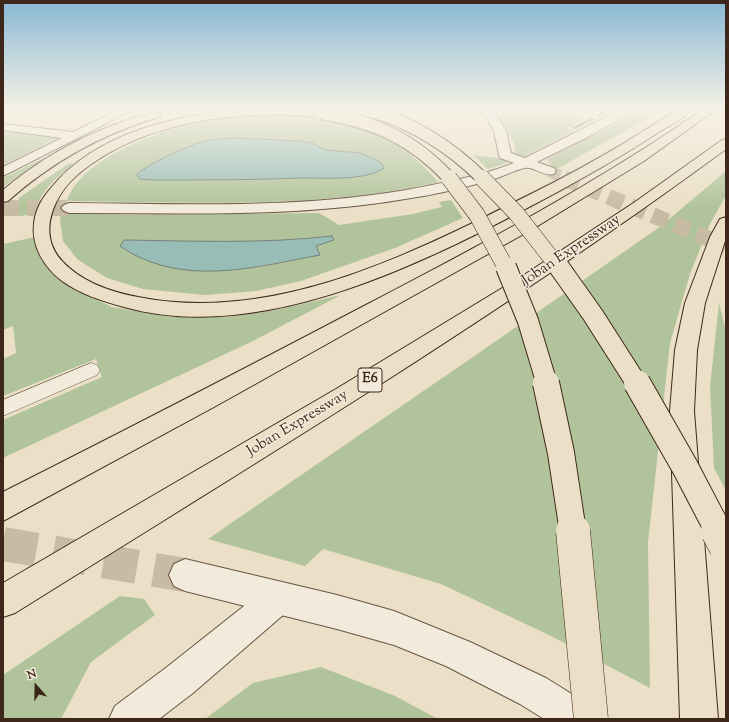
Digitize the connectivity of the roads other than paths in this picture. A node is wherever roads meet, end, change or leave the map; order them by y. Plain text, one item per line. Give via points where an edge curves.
1 (64, 142) edge
2 (86, 142) edge
3 (125, 142) edge
4 (407, 142) edge
5 (438, 142) edge
6 (503, 142) edge
7 (568, 142) edge
8 (635, 142) edge
9 (665, 142) edge
10 (726, 143) edge
11 (527, 163) junction
12 (549, 171) tunnel mouth
13 (3, 172) edge
14 (3, 198) edge
15 (69, 208) tunnel mouth
16 (726, 222) edge
17 (482, 225) edge
18 (482, 225) edge
19 (482, 225) edge
20 (482, 225) edge
21 (91, 370) dead end
22 (3, 408) edge
23 (3, 507) edge
24 (726, 546) edge
25 (185, 575) tunnel mouth
26 (279, 598) junction
27 (3, 601) edge
28 (698, 703) edge
29 (128, 719) edge
30 (578, 719) edge
31 (591, 719) edge

1 - 13 street
2 - 14 highway via 46,163
3 - 18 highway, bridge via 107,149 58,186 42,214 41,227 42,242 48,256 61,270 78,283 100,294 130,303 204,310 290,299 364,278
4 - 19 highway, bridge via 432,160 458,186
5 - 24 highway, bridge via 466,163 516,213 603,328 700,492
6 - 11 street via 506,155
7 - 11 street
8 - 17 highway, bridge
9 - 23 highway via 510,235
10 - 27 highway, Joban Expressway / E6 via 640,205 499,298 344,396
11 - 12 street
11 - 15 street via 496,175 406,196 351,203 286,207
16 - 28 highway via 718,237 695,303 686,350 682,411
20 - 31 highway, bridge via 519,296 546,380 559,437 584,623
21 - 22 lane
25 - 26 street
26 - 29 street
26 - 30 street via 394,628 451,651 533,691

